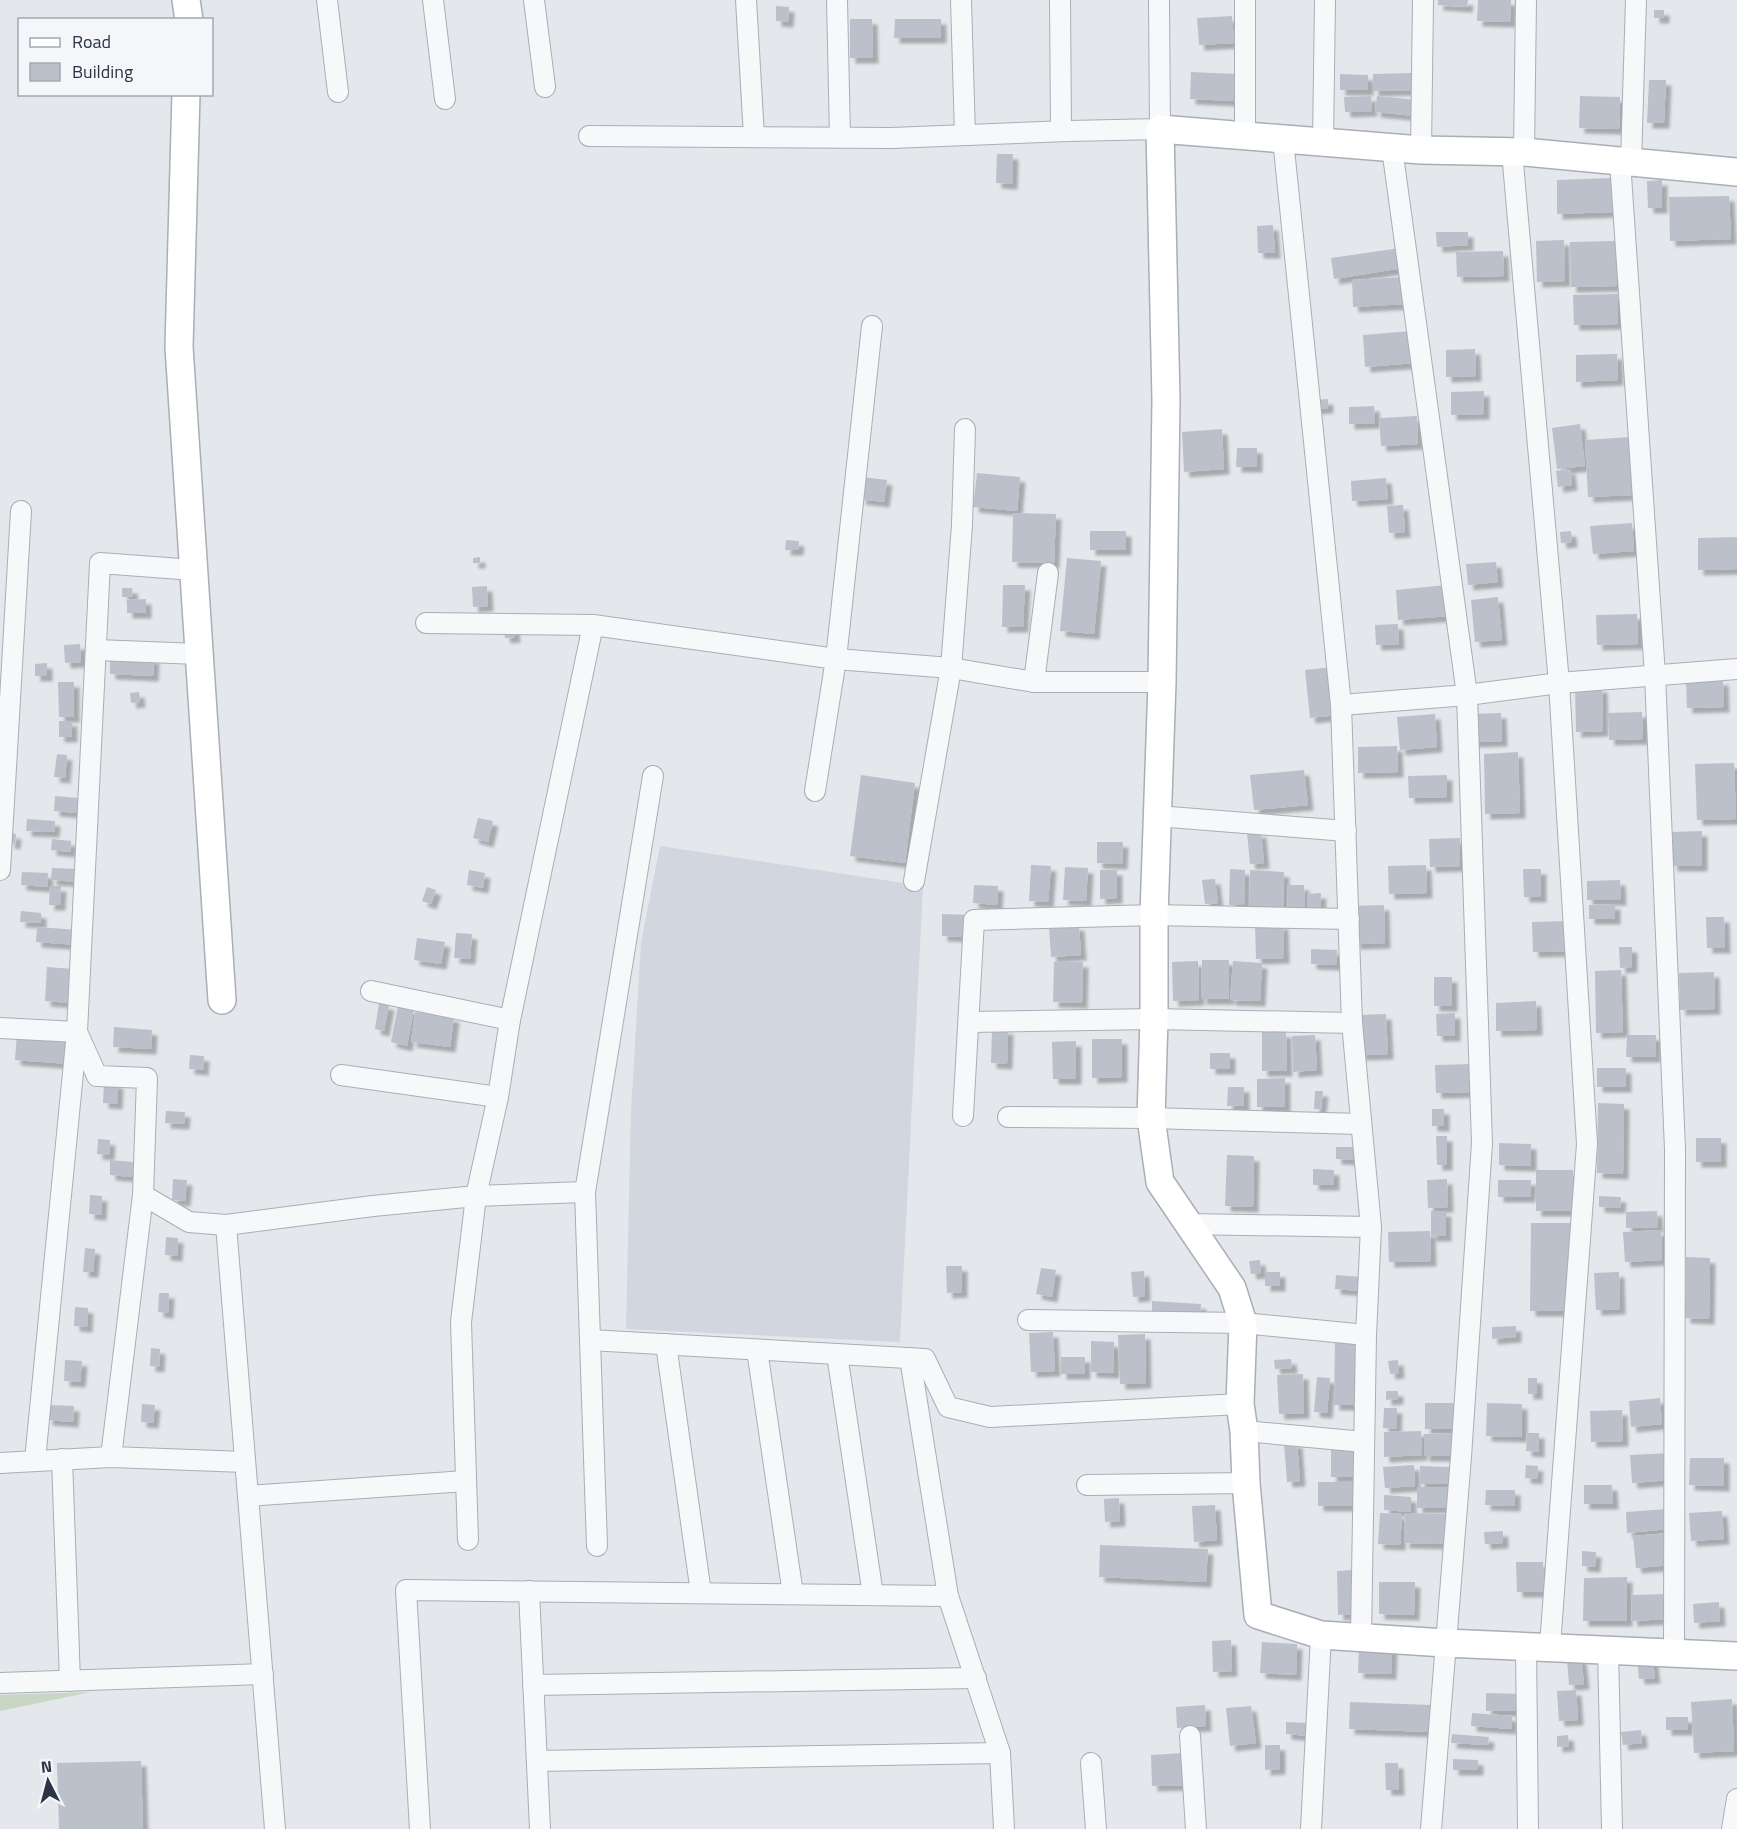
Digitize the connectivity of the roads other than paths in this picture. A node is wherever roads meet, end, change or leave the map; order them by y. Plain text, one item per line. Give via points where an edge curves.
1 (186, 0) edge
2 (327, 0) edge
3 (433, 0) edge
4 (534, 0) edge
5 (746, 0) edge
6 (837, 0) edge
7 (961, 0) edge
8 (1060, 0) edge
9 (1159, 0) edge
10 (1245, 0) edge
11 (1325, 0) edge
12 (1423, 0) edge
13 (1527, 0) edge
14 (1636, 0) edge
15 (189, 18) edge
16 (545, 87) dead end
17 (338, 92) dead end
18 (186, 96) edge
19 (446, 99) dead end
20 (1160, 129) junction
21 (1061, 131) junction
22 (965, 135) junction
23 (589, 136) dead end
24 (754, 136) junction
25 (1245, 136) junction
26 (840, 137) junction
27 (1283, 139) junction
28 (1323, 142) junction
29 (1392, 148) junction
30 (1421, 150) junction
31 (1518, 152) junction
32 (1625, 161) junction
33 (1737, 171) edge
34 (872, 326) dead end
35 (965, 429) dead end
36 (21, 511) dead end
37 (194, 570) junction
38 (1048, 573) dead end
39 (426, 623) dead end
40 (592, 625) junction
41 (96, 650) junction
42 (199, 654) junction
43 (836, 659) junction
44 (951, 668) junction
45 (1737, 669) edge
46 (1655, 675) junction
47 (1034, 682) junction
48 (1162, 682) junction
49 (1559, 683) junction
50 (1467, 695) junction
51 (1341, 705) junction
52 (653, 776) dead end
53 (814, 791) dead end
54 (1157, 816) junction
55 (1346, 831) junction
56 (0, 870) edge
57 (914, 881) dead end
58 (1154, 915) junction
59 (1349, 919) junction
60 (371, 991) dead end
61 (222, 1000) dead end
62 (1154, 1019) junction
63 (510, 1020) junction
64 (969, 1022) junction
65 (1352, 1023) junction
66 (0, 1028) edge
67 (77, 1032) junction
68 (340, 1076) dead end
69 (498, 1096) junction
70 (963, 1116) dead end
71 (1008, 1117) dead end
72 (1151, 1118) junction
73 (1361, 1124) junction
74 (585, 1192) junction
75 (143, 1195) junction
76 (476, 1196) junction
77 (1187, 1224) junction
78 (226, 1225) junction
79 (1371, 1227) junction
80 (1028, 1320) dead end
81 (1243, 1323) junction
82 (1366, 1335) junction
83 (590, 1340) junction
84 (666, 1344) junction
85 (757, 1350) junction
86 (837, 1354) junction
87 (910, 1358) junction
88 (1240, 1404) junction
89 (1244, 1431) junction
90 (1364, 1442) junction
91 (111, 1457) junction
92 (62, 1459) junction
93 (35, 1460) junction
94 (245, 1462) junction
95 (0, 1463) edge
96 (466, 1481) junction
97 (1246, 1483) junction
98 (1087, 1485) dead end
99 (248, 1496) junction
100 (468, 1540) dead end
101 (597, 1546) dead end
102 (529, 1591) junction
103 (701, 1593) junction
104 (793, 1594) junction
105 (873, 1595) junction
106 (948, 1596) junction
107 (1321, 1635) junction
108 (1360, 1638) junction
109 (1445, 1643) junction
110 (1538, 1646) junction
111 (1608, 1649) junction
112 (1674, 1653) junction
113 (1737, 1656) edge
114 (263, 1674) junction
115 (976, 1678) junction
116 (70, 1681) junction
117 (0, 1683) edge
118 (533, 1685) junction
119 (1190, 1736) dead end
120 (1000, 1753) junction
121 (537, 1761) junction
122 (1091, 1763) dead end
123 (1737, 1799) edge
124 (275, 1829) edge
125 (420, 1829) edge
126 (540, 1829) edge
127 (1004, 1829) edge
128 (1096, 1829) edge
129 (1196, 1829) edge
130 (1311, 1829) edge
131 (1431, 1829) edge
132 (1528, 1829) edge
133 (1612, 1829) edge
134 (1732, 1829) edge

1 - 15 street
2 - 17 street
3 - 19 street
4 - 16 street
5 - 24 street
6 - 26 street
7 - 22 street
8 - 21 street
9 - 20 street
10 - 25 street
11 - 28 street
12 - 30 street
13 - 31 street
14 - 32 street
18 - 37 street via 179,346
20 - 21 street
20 - 25 street
20 - 48 street via 1166,400
21 - 22 street
22 - 26 street
23 - 24 street
24 - 26 street
25 - 27 street
27 - 28 street
27 - 51 street
28 - 29 street
29 - 30 street
29 - 50 street
30 - 31 street
31 - 32 street
31 - 49 street
32 - 33 street
32 - 46 street
34 - 43 street
35 - 44 street
36 - 56 street
37 - 41 street via 100,563
37 - 42 street
38 - 47 street
39 - 40 street
40 - 43 street
40 - 63 street
41 - 42 street
41 - 67 street
42 - 61 street
43 - 44 street
43 - 53 street
44 - 47 street
44 - 57 street
45 - 46 street
46 - 49 street
46 - 112 street via 1675,1149
47 - 48 street
48 - 54 street
49 - 50 street
49 - 110 street via 1587,1144
50 - 51 street
50 - 109 street via 1482,1143
51 - 55 street
52 - 74 street
54 - 55 street
54 - 58 street
55 - 59 street
58 - 59 street
58 - 62 street
58 - 64 street via 974,920
59 - 65 street
60 - 63 street
62 - 64 street
62 - 65 street
62 - 72 street
63 - 69 street
64 - 70 street
65 - 73 street
66 - 67 street
67 - 75 street via 97,1077 147,1078
67 - 93 street
68 - 69 street
69 - 76 street
71 - 72 street
72 - 73 street
72 - 77 street via 1160,1182
73 - 79 street
74 - 76 street
74 - 83 street
75 - 78 street via 189,1222
75 - 91 street
76 - 78 street
76 - 96 street via 461,1322
77 - 79 street
77 - 81 street via 1232,1288
78 - 94 street
79 - 82 street
80 - 81 street
81 - 82 street
81 - 88 street
82 - 90 street
83 - 84 street
83 - 101 street
84 - 85 street
84 - 103 street
85 - 86 street
85 - 104 street
86 - 87 street
86 - 105 street
87 - 88 street via 925,1359 948,1407 990,1417
87 - 106 street
88 - 89 street
89 - 90 street
89 - 97 street
90 - 108 street
91 - 92 street
91 - 94 street
92 - 93 street
92 - 116 street
93 - 95 street
94 - 99 street
96 - 99 street
96 - 100 street
97 - 98 street
97 - 107 street via 1258,1615
99 - 114 street
102 - 103 street
102 - 118 street
102 - 125 street via 406,1590
103 - 104 street
104 - 105 street
105 - 106 street
106 - 115 street
107 - 108 street
107 - 130 street
108 - 109 street
109 - 110 street
109 - 131 street
110 - 111 street
110 - 132 street
111 - 112 street
111 - 133 street
112 - 113 street
114 - 116 street
114 - 124 street
115 - 118 street
115 - 120 street
116 - 117 street
118 - 121 street
119 - 129 street
120 - 121 street
120 - 127 street
121 - 126 street
122 - 128 street
123 - 134 street

